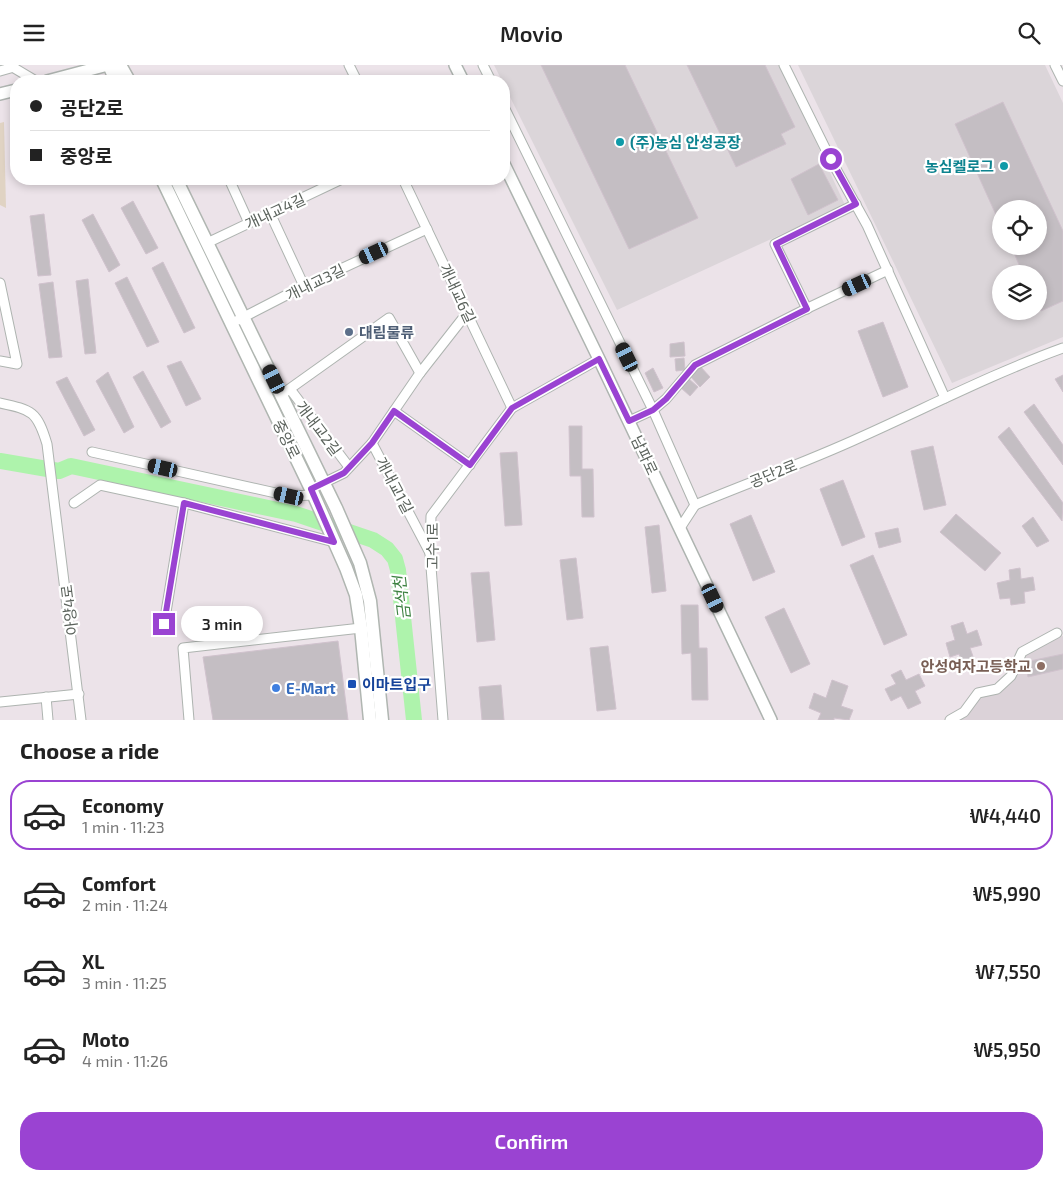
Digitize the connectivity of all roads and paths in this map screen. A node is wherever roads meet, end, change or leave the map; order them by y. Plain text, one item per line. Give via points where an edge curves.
1 (108, 65) edge
2 (784, 65) edge
3 (1055, 65) edge
4 (12, 66) edge
5 (0, 71) edge
6 (26, 75) edge
7 (70, 75) edge
8 (1063, 81) edge
9 (510, 119) edge
10 (510, 177) edge
11 (165, 185) edge
12 (179, 185) edge
13 (232, 185) edge
14 (319, 185) edge
15 (406, 185) edge
16 (856, 204) junction
17 (270, 213) junction
18 (249, 223) junction
19 (427, 229) junction
20 (207, 243) junction
21 (888, 270) junction
22 (0, 283) edge
23 (304, 286) junction
24 (807, 309) junction
25 (467, 313) junction
26 (244, 317) junction
27 (231, 323) junction
28 (1063, 348) edge
29 (599, 359) junction
30 (0, 361) edge
31 (420, 373) junction
32 (286, 392) junction
33 (945, 398) junction
34 (0, 403) edge
35 (512, 408) junction
36 (653, 410) junction
37 (394, 411) junction
38 (629, 421) junction
39 (372, 443) junction
40 (92, 452) dead end
41 (470, 465) junction
42 (349, 467) junction
43 (323, 483) junction
44 (312, 492) junction
45 (74, 503) dead end
46 (184, 503) junction
47 (695, 505) junction
48 (680, 528) junction
49 (334, 542) junction
50 (430, 554) junction
51 (164, 624) dead end
52 (361, 628) junction
53 (1057, 633) dead end
54 (79, 694) junction
55 (46, 697) junction
56 (0, 702) edge
57 (48, 720) edge
58 (81, 720) edge
59 (189, 720) edge
60 (370, 720) edge
61 (382, 720) edge
62 (443, 720) edge
63 (771, 720) edge
64 (950, 720) edge

1 - 7 street
2 - 16 street
3 - 8 street
4 - 5 street
4 - 6 street
9 - 36 street
10 - 29 street, 남파로
11 - 27 main road, 중앙로
12 - 20 main road, 중앙로
13 - 18 street
14 - 17 street, 개내교4길
15 - 19 street, 개내교6길
16 - 21 street
16 - 24 street via 776,244
17 - 18 street, 개내교4길
17 - 23 street
18 - 20 street, 개내교4길
19 - 23 street, 개내교3길
19 - 25 street, 개내교6길
20 - 26 main road, 중앙로
21 - 24 street
21 - 33 street
22 - 30 street via 17,364
23 - 26 street, 개내교3길
24 - 36 street via 695,365
25 - 31 street, 개내교1길
25 - 35 street, 개내교6길
26 - 27 street, 개내교3길
26 - 32 main road, 중앙로
27 - 44 main road, 중앙로
28 - 33 street, 공단2로
29 - 35 street, 고수1로
29 - 38 street, 남파로
31 - 32 street, 개내교2길 via 389,317
31 - 37 street, 개내교1길
32 - 42 street, 개내교2길
32 - 43 main road, 중앙로
33 - 47 street, 공단2로 via 859,438
34 - 54 street, 아양4로 via 27,409 41,424 47,444
35 - 41 street, 고수1로
36 - 38 street
36 - 47 street
37 - 39 street, 개내교1길
37 - 41 street
38 - 48 street, 남파로
39 - 42 street, 개내교1길
39 - 50 street, 개내교1길
40 - 44 street via 289,496
41 - 50 street, 고수1로 via 431,516
42 - 43 street, 개내교1길
43 - 44 street, 개내교1길
43 - 61 main road, 중앙로 via 360,563 370,601
44 - 49 main road, 중앙로
45 - 46 street via 100,485
46 - 49 street
46 - 51 street
47 - 48 street
48 - 63 street, 남파로
49 - 52 main road via 356,595
50 - 62 street, 고수1로
52 - 59 street via 182,649
52 - 60 main road
53 - 64 street via 1022,652 1011,676 997,689 978,693 964,711
54 - 55 street
54 - 58 street, 아양4로
55 - 56 street
55 - 57 street

